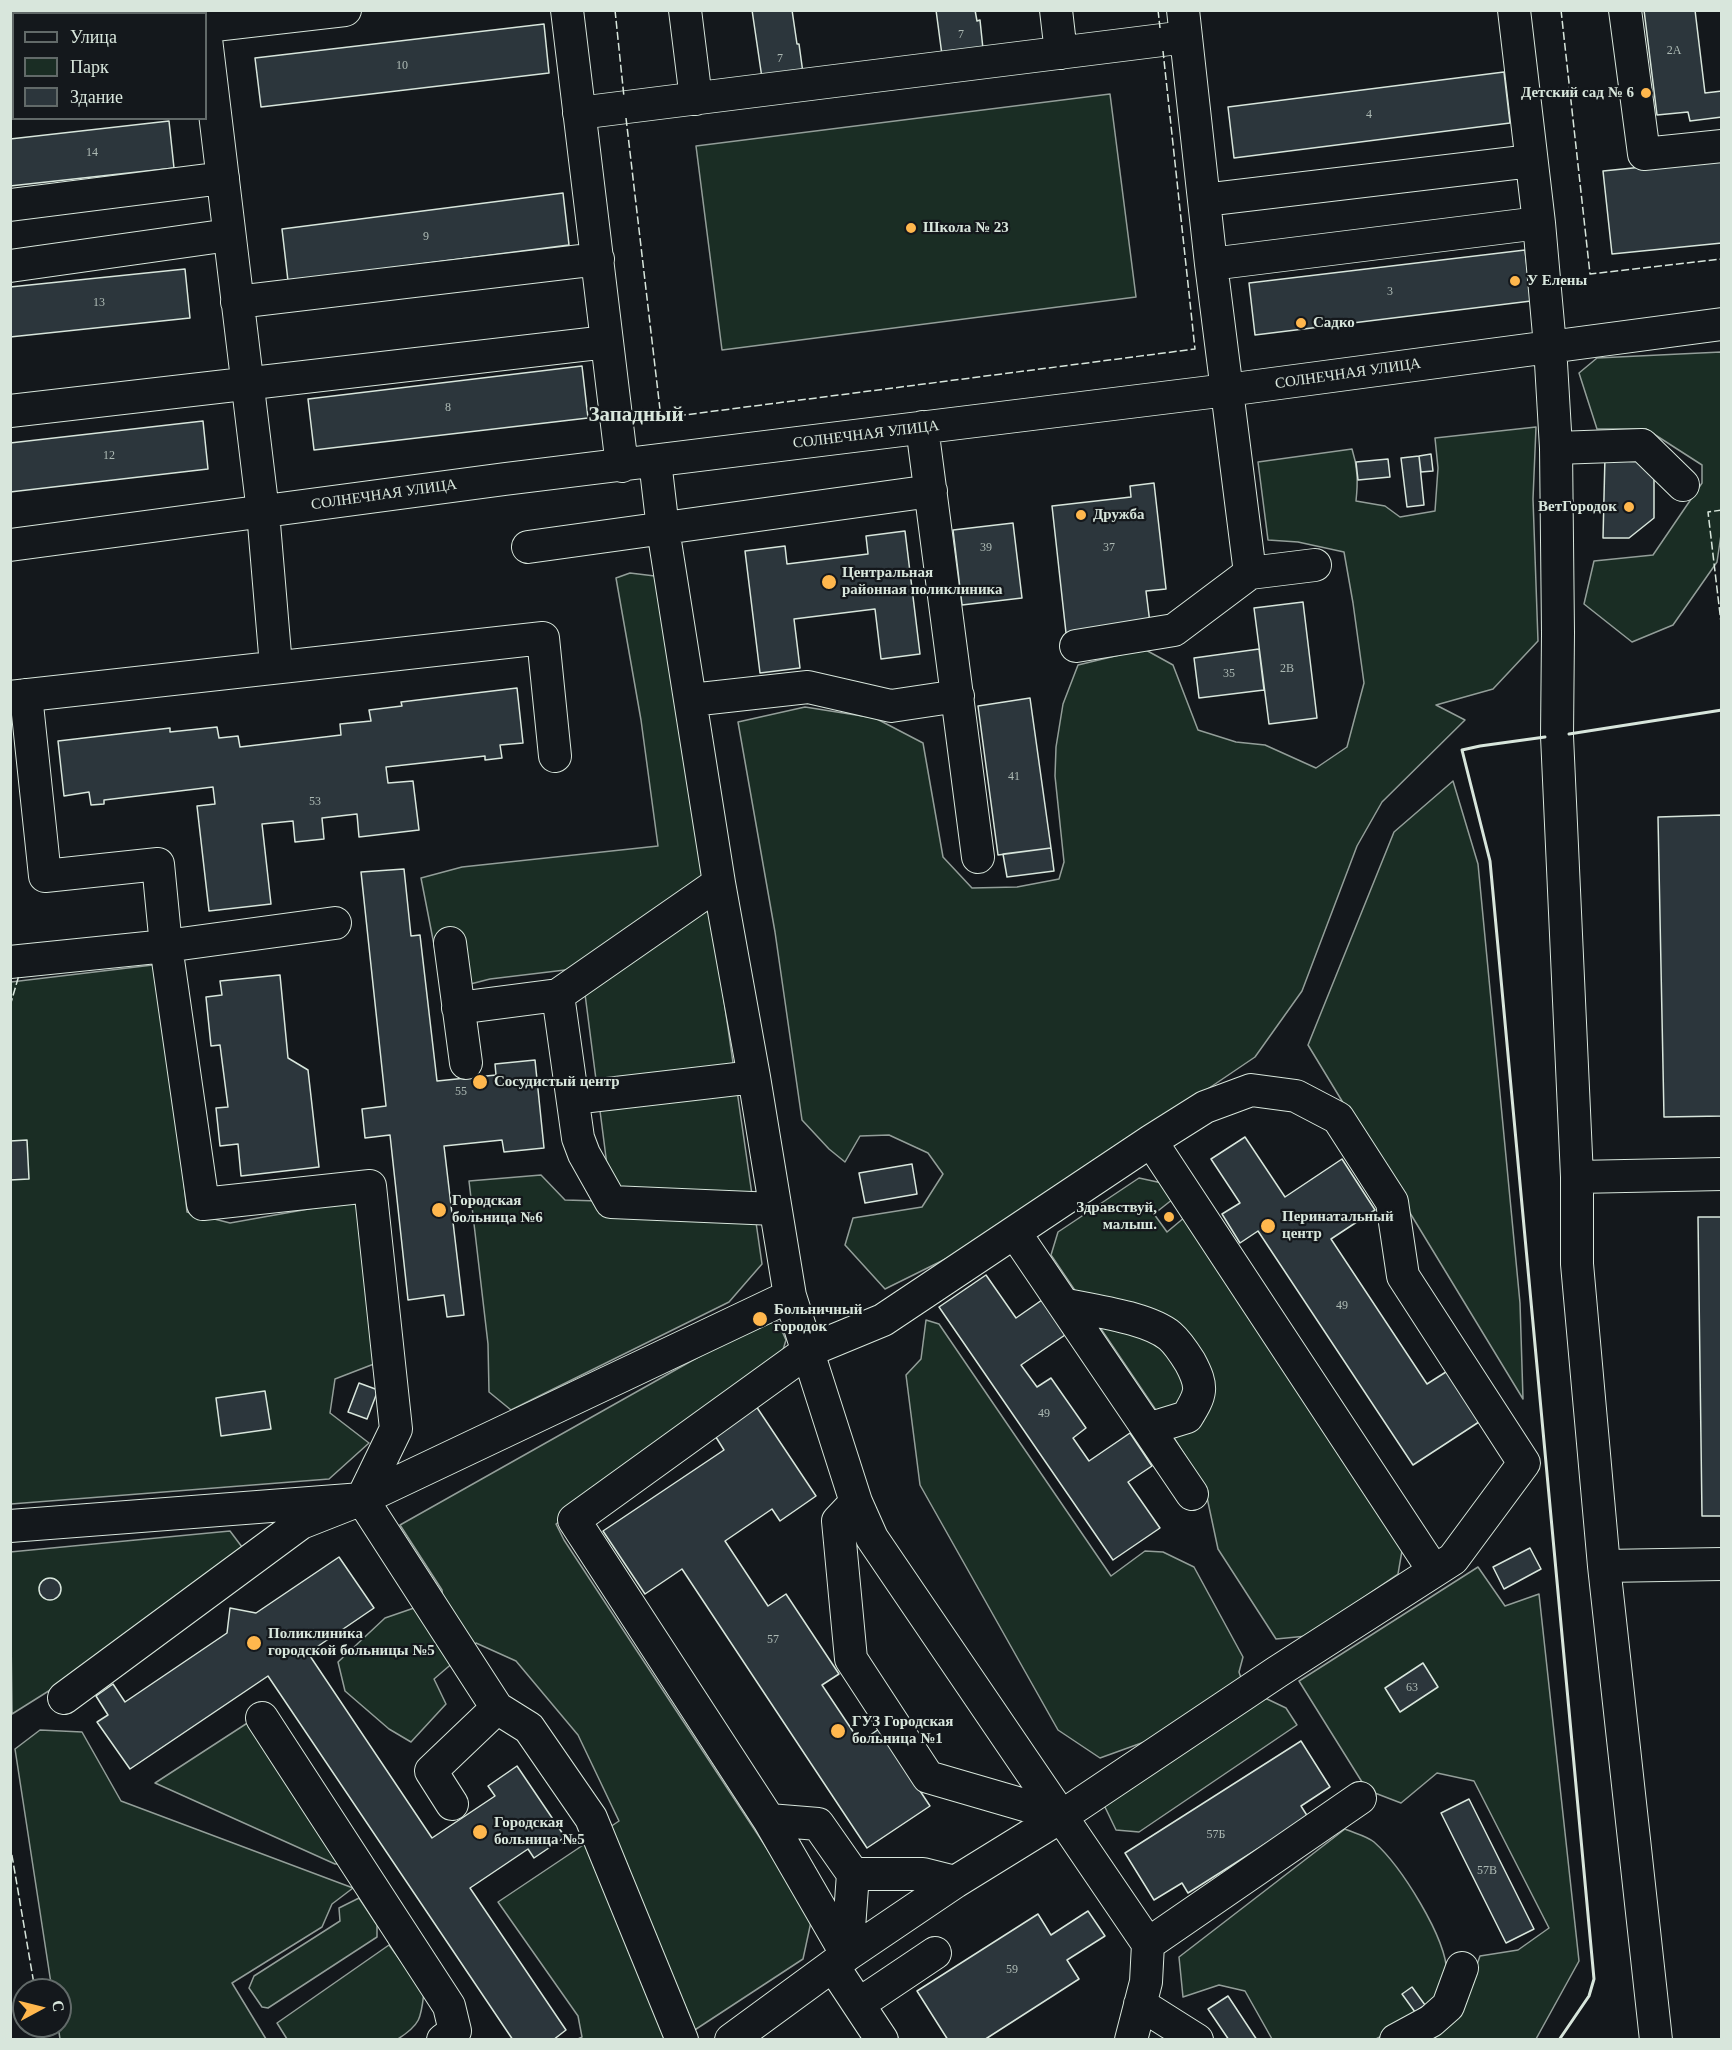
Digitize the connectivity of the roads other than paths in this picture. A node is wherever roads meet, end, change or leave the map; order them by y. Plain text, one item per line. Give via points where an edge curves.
1 (345, 10) edge
2 (567, 10) edge
3 (685, 10) edge
4 (1056, 10) edge
5 (1514, 10) edge
6 (1625, 10) edge
7 (1184, 24) edge
8 (207, 26) edge
9 (207, 47) edge
10 (1061, 53) junction
11 (696, 99) junction
12 (579, 113) junction
13 (1722, 146) edge
14 (1531, 161) junction
15 (223, 178) junction
16 (1204, 200) junction
17 (10, 205) edge
18 (1539, 223) junction
19 (229, 235) junction
20 (598, 259) junction
21 (1211, 264) junction
22 (10, 266) edge
23 (237, 302) junction
24 (1722, 324) edge
25 (607, 342) junction
26 (1550, 346) junction
27 (247, 382) junction
28 (1227, 390) junction
29 (10, 411) edge
30 (922, 427) junction
31 (1556, 448) junction
32 (655, 461) junction
33 (622, 466) junction
34 (1683, 484) dead end
35 (931, 491) junction
36 (263, 512) junction
37 (663, 529) junction
38 (10, 545) edge
39 (528, 547) dead end
40 (1315, 565) dead end
41 (1250, 573) junction
42 (1076, 646) dead end
43 (276, 666) junction
44 (18, 696) edge
45 (958, 696) junction
46 (690, 700) junction
47 (555, 756) dead end
48 (978, 857) dead end
49 (719, 883) junction
50 (335, 922) dead end
51 (450, 943) dead end
52 (166, 946) junction
53 (10, 962) edge
54 (558, 995) junction
55 (459, 1008) junction
56 (466, 1063) dead end
57 (754, 1077) junction
58 (573, 1098) junction
59 (1151, 1141) junction
60 (1722, 1174) edge
61 (1577, 1177) junction
62 (775, 1209) junction
63 (1015, 1233) junction
64 (790, 1296) junction
65 (1063, 1304) junction
66 (808, 1351) junction
67 (1148, 1429) junction
68 (1192, 1494) dead end
69 (362, 1499) junction
70 (856, 1502) junction
71 (10, 1526) edge
72 (1722, 1564) edge
73 (1604, 1566) junction
74 (1434, 1571) junction
75 (64, 1698) dead end
76 (497, 1708) junction
77 (262, 1718) dead end
78 (1360, 1798) dead end
79 (452, 1804) dead end
80 (1062, 1816) junction
81 (769, 1820) junction
82 (853, 1874) junction
83 (955, 1882) junction
84 (1148, 1944) junction
85 (935, 1953) dead end
86 (840, 1960) junction
87 (1462, 1968) dead end
88 (859, 2004) junction
89 (1140, 2004) junction
90 (443, 2040) edge
91 (682, 2040) edge
92 (731, 2040) edge
93 (882, 2040) edge
94 (1131, 2040) edge
95 (1197, 2040) edge
96 (1396, 2040) edge
97 (1656, 2040) edge

1 - 8 street
2 - 12 street
3 - 11 street
4 - 10 street
5 - 14 street
6 - 13 street via 1644,154
7 - 10 street
7 - 16 street
9 - 15 street
10 - 11 street
11 - 12 street
12 - 20 street
14 - 16 street
14 - 18 street
15 - 17 street
15 - 19 street
16 - 21 street
18 - 21 street
18 - 26 street
19 - 22 street
19 - 23 street
20 - 23 street
20 - 25 street
21 - 28 street
23 - 27 street
24 - 26 street, СОЛНЕЧНАЯ УЛИЦА
25 - 27 street
25 - 33 street
26 - 28 street, СОЛНЕЧНАЯ УЛИЦА
26 - 31 street
27 - 29 street
27 - 36 street
28 - 30 street, СОЛНЕЧНАЯ УЛИЦА
28 - 41 street
30 - 32 street, СОЛНЕЧНАЯ УЛИЦА
30 - 35 street
31 - 34 street via 1642,445
31 - 61 street via 1557,736
32 - 33 street, СОЛНЕЧНАЯ УЛИЦА
32 - 37 street
33 - 36 street, СОЛНЕЧНАЯ УЛИЦА
35 - 37 street
35 - 45 street
36 - 38 street, СОЛНЕЧНАЯ УЛИЦА
36 - 43 street
37 - 39 street
37 - 46 street
40 - 41 street
41 - 42 street via 1174,630
43 - 44 street
43 - 47 street via 543,638
44 - 52 street via 45,876 158,864
45 - 46 street via 891,706 808,687
45 - 48 street
46 - 49 street
49 - 54 street
49 - 57 street
50 - 52 street
51 - 55 street
52 - 53 street
52 - 69 street via 203,1203 370,1186 396,1429
54 - 55 street
54 - 58 street
55 - 56 street
57 - 58 street
57 - 62 street
58 - 62 street via 578,1138 611,1202
59 - 63 street
59 - 74 street
59 - 74 street via 1205,1107 1251,1090 1296,1096 1338,1118 1392,1202 1404,1276 1524,1463 1454,1559
60 - 61 street
61 - 73 street via 1577,1264
62 - 64 street
63 - 65 street
63 - 66 street via 883,1320
64 - 66 street
64 - 69 street
65 - 67 street
65 - 67 street via 1142,1322 1170,1336 1188,1359 1197,1375 1200,1395 1186,1417
66 - 70 street
66 - 81 street via 574,1520
67 - 68 street
69 - 71 street
69 - 75 street via 301,1523
69 - 76 street
70 - 80 street via 872,1538
70 - 80 street via 838,1521 851,1659 928,1777
72 - 73 street
73 - 97 street
74 - 80 street
76 - 79 street via 432,1771
76 - 91 street via 529,1728 591,1818
77 - 90 street via 449,2006 455,2031
78 - 84 street
80 - 83 street
80 - 84 street
81 - 82 street via 818,1824
81 - 86 street
82 - 83 street via 923,1874
82 - 86 street
83 - 86 street
84 - 89 street via 1146,1982
85 - 88 street
86 - 88 street
86 - 92 street
87 - 96 street via 1448,2006
88 - 93 street
89 - 94 street
89 - 95 street

